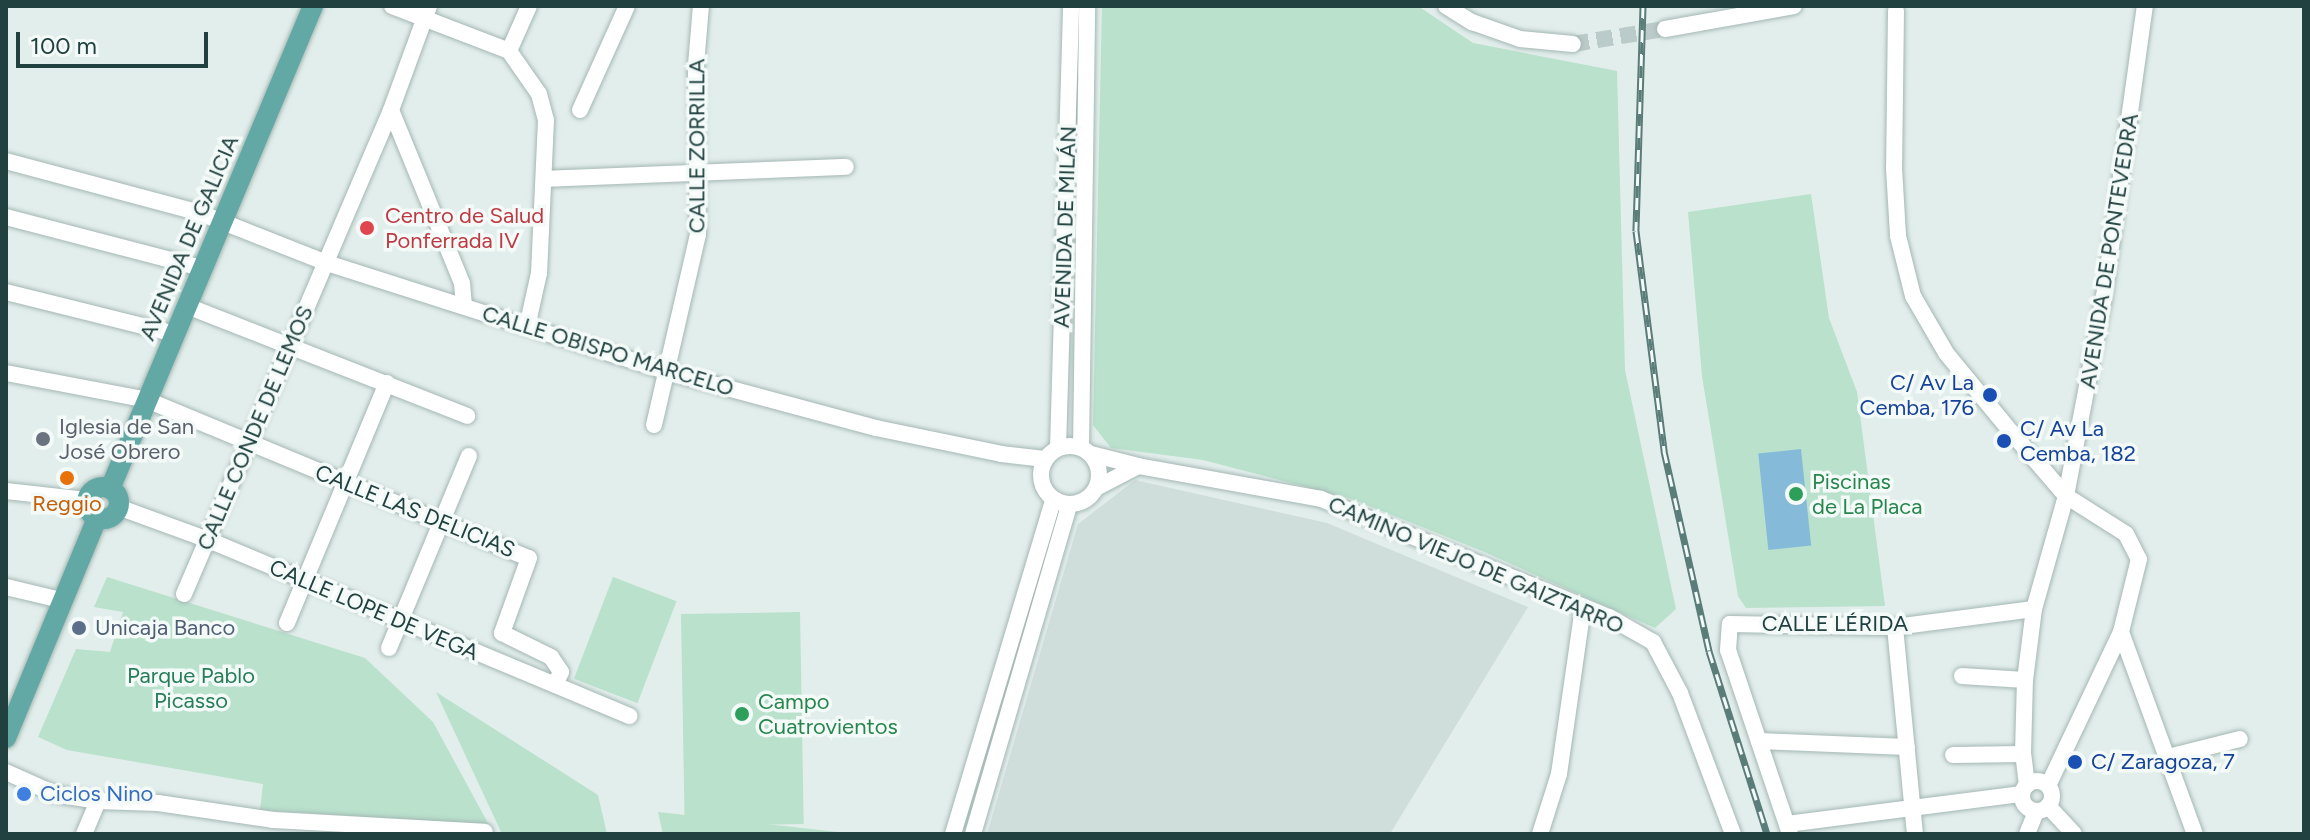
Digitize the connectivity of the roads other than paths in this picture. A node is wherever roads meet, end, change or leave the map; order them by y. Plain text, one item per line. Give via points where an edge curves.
1 (313, 6) edge
2 (392, 6) edge
3 (529, 6) edge
4 (627, 6) edge
5 (701, 6) edge
6 (1071, 6) edge
7 (1087, 6) edge
8 (1446, 6) edge
9 (1794, 6) edge
10 (2145, 6) edge
11 (1894, 8) edge
12 (427, 12) edge
13 (1665, 29) tunnel mouth
14 (1573, 44) tunnel mouth
15 (509, 51) junction
16 (391, 110) junction
17 (580, 110) dead end
18 (6, 161) edge
19 (846, 167) dead end
20 (699, 172) junction
21 (544, 179) junction
22 (6, 217) edge
23 (222, 222) junction
24 (327, 263) junction
25 (202, 268) junction
26 (6, 292) edge
27 (187, 306) junction
28 (464, 306) junction
29 (527, 327) junction
30 (175, 334) junction
31 (290, 345) junction
32 (668, 372) junction
33 (6, 373) edge
34 (387, 383) junction
35 (147, 400) junction
36 (467, 416) dead end
37 (654, 425) dead end
38 (250, 442) junction
39 (1086, 451) junction
40 (1052, 453) junction
41 (1001, 454) junction
42 (469, 456) dead end
43 (1138, 466) junction
44 (1040, 478) junction
45 (346, 483) junction
46 (1098, 487) junction
47 (6, 491) edge
48 (2066, 496) junction
49 (114, 498) junction
50 (1061, 503) junction
51 (92, 509) junction
52 (440, 521) junction
53 (206, 539) junction
54 (305, 581) junction
55 (6, 587) edge
56 (184, 594) dead end
57 (61, 600) junction
58 (1583, 607) junction
59 (2034, 609) junction
60 (400, 620) junction
61 (287, 623) dead end
62 (1895, 627) junction
63 (2121, 632) junction
64 (389, 648) dead end
65 (1962, 676) dead end
66 (2025, 680) junction
67 (555, 685) junction
68 (629, 716) dead end
69 (6, 738) edge
70 (2240, 739) dead end
71 (1759, 741) junction
72 (1907, 747) junction
73 (2023, 754) junction
74 (1953, 755) dead end
75 (2168, 757) junction
76 (6, 772) edge
77 (2048, 786) junction
78 (2025, 789) junction
79 (98, 801) junction
80 (1913, 808) junction
81 (2042, 809) junction
82 (273, 827) edge
83 (1789, 829) edge
84 (485, 832) dead end
85 (84, 834) edge
86 (953, 834) edge
87 (973, 834) edge
88 (1540, 834) edge
89 (1733, 834) edge
90 (1915, 834) edge
91 (2027, 834) edge
92 (2074, 834) edge
93 (2195, 834) edge

1 - 23 main road, AVENIDA DE GALICIA
2 - 12 street
3 - 15 street
4 - 17 street
5 - 20 street, CALLE ZORRILLA via 696,65
6 - 40 street, AVENIDA DE MILÁN
7 - 39 street, AVENIDA DE MILÁN
8 - 14 street via 1472,22 1520,39
9 - 13 street
10 - 48 street, AVENIDA DE PONTEVEDRA via 2104,297
11 - 48 street via 1898,236 1913,296 1946,353
12 - 15 street
12 - 16 street, CALLE CONDE DE LEMOS
15 - 21 street via 543,107
16 - 24 street, CALLE CONDE DE LEMOS
16 - 28 street via 462,283
18 - 23 street, CALLE OBISPO MARCELO
19 - 20 street
20 - 21 street
20 - 32 street, CALLE ZORRILLA via 698,234
21 - 29 street via 539,273
22 - 25 street
23 - 24 street, CALLE OBISPO MARCELO
23 - 25 main road, AVENIDA DE GALICIA
24 - 28 street, CALLE OBISPO MARCELO
24 - 31 street, CALLE CONDE DE LEMOS
25 - 27 main road, AVENIDA DE GALICIA
26 - 30 street
27 - 30 main road, AVENIDA DE GALICIA
27 - 31 street
28 - 29 street, CALLE OBISPO MARCELO
29 - 32 street, CALLE OBISPO MARCELO
30 - 35 main road, AVENIDA DE GALICIA
31 - 34 street
31 - 38 street, CALLE CONDE DE LEMOS
32 - 37 street, CALLE ZORRILLA
32 - 41 street, CALLE OBISPO MARCELO via 876,428
33 - 35 street, CALLE LAS DELICIAS
34 - 36 street
34 - 45 street
35 - 38 street, CALLE LAS DELICIAS
35 - 49 main road, AVENIDA DE GALICIA
38 - 45 street, CALLE LAS DELICIAS
38 - 53 street, CALLE CONDE DE LEMOS
39 - 40 street
39 - 43 street, CAMINO VIEJO DE GAIZTARRO
39 - 46 street via 1099,470
40 - 41 street, CALLE OBISPO MARCELO
40 - 44 street
41 - 44 street, CALLE OBISPO MARCELO
42 - 52 street
43 - 46 street
43 - 58 street, CAMINO VIEJO DE GAIZTARRO via 1321,499
44 - 50 street
45 - 52 street, CALLE LAS DELICIAS
45 - 54 street
46 - 50 street via 1089,499
47 - 51 street
48 - 59 street, AVENIDA DE PONTEVEDRA
48 - 63 street via 2126,534 2139,559
49 - 51 main road via 108,518
49 - 51 main road via 93,490
49 - 53 street, CALLE LOPE DE VEGA
50 - 86 street
50 - 87 street
51 - 57 main road
52 - 60 street
52 - 67 street, CALLE LAS DELICIAS via 529,558 502,633 551,657 561,672
53 - 54 street, CALLE LOPE DE VEGA
53 - 56 street, CALLE CONDE DE LEMOS
54 - 60 street, CALLE LOPE DE VEGA
54 - 61 street
55 - 57 street
57 - 69 main road
58 - 88 street via 1559,774
58 - 89 street, CAMINO VIEJO DE GAIZTARRO via 1653,642 1680,693
59 - 62 street, CALLE LÉRIDA
59 - 66 street, AVENIDA DE PONTEVEDRA
60 - 64 street
60 - 67 street, CALLE LOPE DE VEGA
62 - 71 street, CALLE LÉRIDA via 1730,624 1728,650
62 - 72 street
63 - 75 street
63 - 77 street
65 - 66 street
66 - 73 street, AVENIDA DE PONTEVEDRA
67 - 68 street, CALLE LOPE DE VEGA
70 - 75 street
71 - 72 street
71 - 83 street
72 - 80 street
73 - 74 street
73 - 78 street, AVENIDA DE PONTEVEDRA
75 - 93 street
76 - 79 street via 55,794
77 - 78 street via 2039,781
77 - 81 street via 2052,794
78 - 80 street
78 - 81 street via 2024,803
79 - 82 street via 158,803
79 - 85 street
80 - 83 street
80 - 90 street
81 - 91 street
81 - 92 street
82 - 84 street

